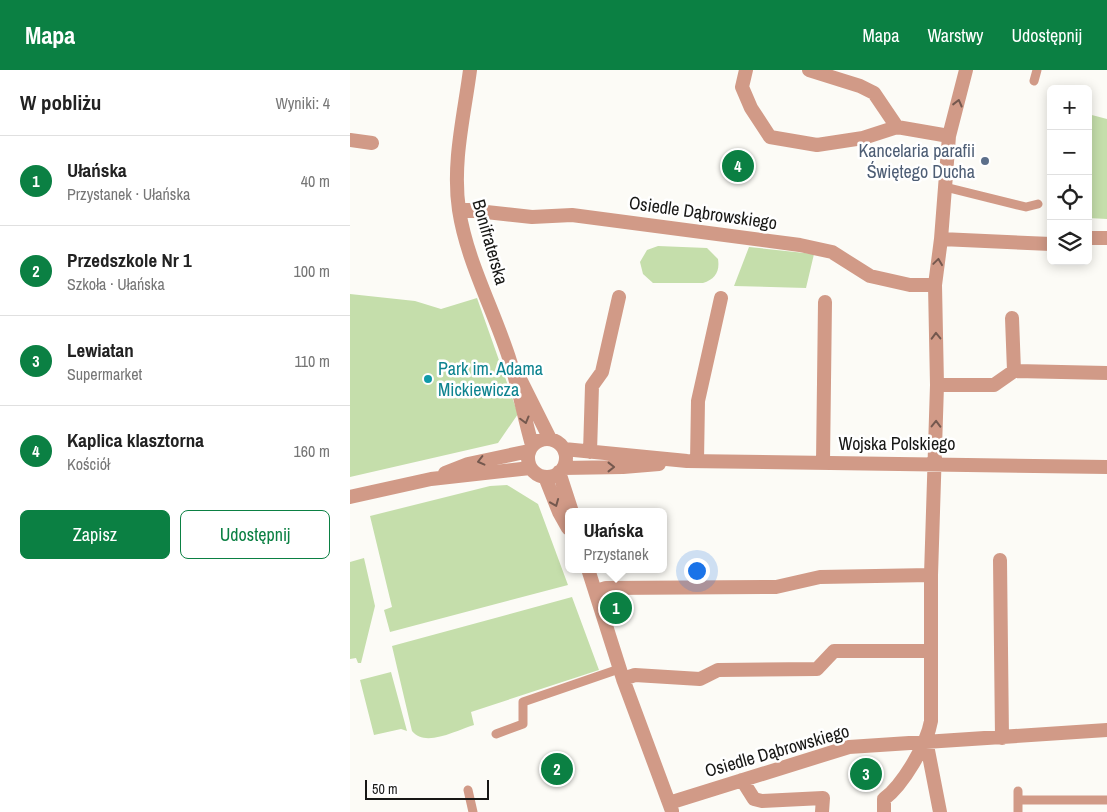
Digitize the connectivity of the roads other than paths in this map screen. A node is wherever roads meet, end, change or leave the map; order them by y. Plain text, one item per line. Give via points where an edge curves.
1 (470, 70) edge
2 (746, 70) edge
3 (809, 70) edge
4 (966, 70) edge
5 (1037, 70) edge
6 (1034, 81) dead end
7 (897, 127) junction
8 (949, 136) junction
9 (350, 140) edge
10 (372, 142) dead end
11 (945, 187) junction
12 (1038, 204) dead end
13 (459, 209) junction
14 (1092, 238) edge
15 (1107, 238) edge
16 (941, 239) junction
17 (1047, 244) edge
18 (935, 285) junction
19 (619, 297) dead end
20 (721, 298) dead end
21 (825, 302) dead end
22 (1012, 318) dead end
23 (510, 360) junction
24 (1014, 371) junction
25 (1107, 373) edge
26 (937, 385) junction
27 (550, 439) junction
28 (531, 448) junction
29 (564, 449) junction
30 (590, 452) junction
31 (692, 461) junction
32 (823, 462) junction
33 (935, 463) junction
34 (1107, 466) edge
35 (530, 468) junction
36 (561, 470) junction
37 (545, 477) junction
38 (431, 479) junction
39 (350, 497) edge
40 (571, 508) edge
41 (565, 523) edge
42 (1000, 560) dead end
43 (589, 573) edge
44 (931, 575) junction
45 (596, 591) junction
46 (932, 651) junction
47 (621, 674) junction
48 (1107, 730) edge
49 (496, 734) dead end
50 (1002, 738) junction
51 (926, 740) junction
52 (742, 780) junction
53 (468, 790) dead end
54 (1107, 800) edge
55 (762, 806) edge
56 (671, 808) edge
57 (473, 812) edge
58 (822, 812) edge
59 (884, 812) edge
60 (940, 812) edge
61 (1018, 812) edge

1 - 13 street, Bonifraterska via 458,156
2 - 7 street via 742,87 770,137 817,145 863,138
3 - 7 street via 874,92
8 -> 4 street
5 - 6 lane
7 - 8 street
8 - 11 street
9 - 10 street
11 - 12 lane via 1026,206
11 - 16 street
13 - 18 street, Osiedle Dąbrowskiego via 532,218 572,215 800,245 832,252 870,276 910,285
13 - 23 street, Bonifraterska via 468,246
14 - 15 street
16 - 17 street
18 -> 16 street
26 -> 18 street
19 - 30 street via 602,372 592,386
20 - 31 street via 698,402
21 - 32 street
22 - 24 street
23 - 27 street, Bonifraterska
23 -> 28 street, Bonifraterska
24 - 25 street
24 - 26 street via 994,385
33 -> 26 street
27 - 28 street via 544,439
27 - 29 street
28 - 35 street
28 -> 38 street via 468,464
29 - 30 street, Wojska Polskiego
29 - 36 street via 565,462
30 - 31 street, Wojska Polskiego
31 - 32 street, Wojska Polskiego
36 -> 31 street, Wojska Polskiego
32 - 33 street, Wojska Polskiego
33 - 34 street, Wojska Polskiego
33 - 44 street
35 - 37 street
35 - 38 street
36 - 37 street
36 - 40 street
37 -> 41 street
38 - 39 street
42 - 50 street
43 - 45 street
44 - 45 street via 820,577 776,587 606,588
44 - 46 street
45 - 47 street
46 - 47 street via 834,651 817,669 718,670 700,679
46 - 51 street via 930,721
47 - 49 lane via 523,702 524,724
47 - 56 street
48 - 50 street, Osiedle Dąbrowskiego
50 - 51 street, Osiedle Dąbrowskiego
51 - 52 street, Osiedle Dąbrowskiego via 849,747
51 - 59 street via 893,792 884,798
51 - 60 street
52 - 55 street
52 - 56 street, Osiedle Dąbrowskiego
53 - 57 lane
54 - 61 lane via 1018,795
55 - 58 street via 823,798

